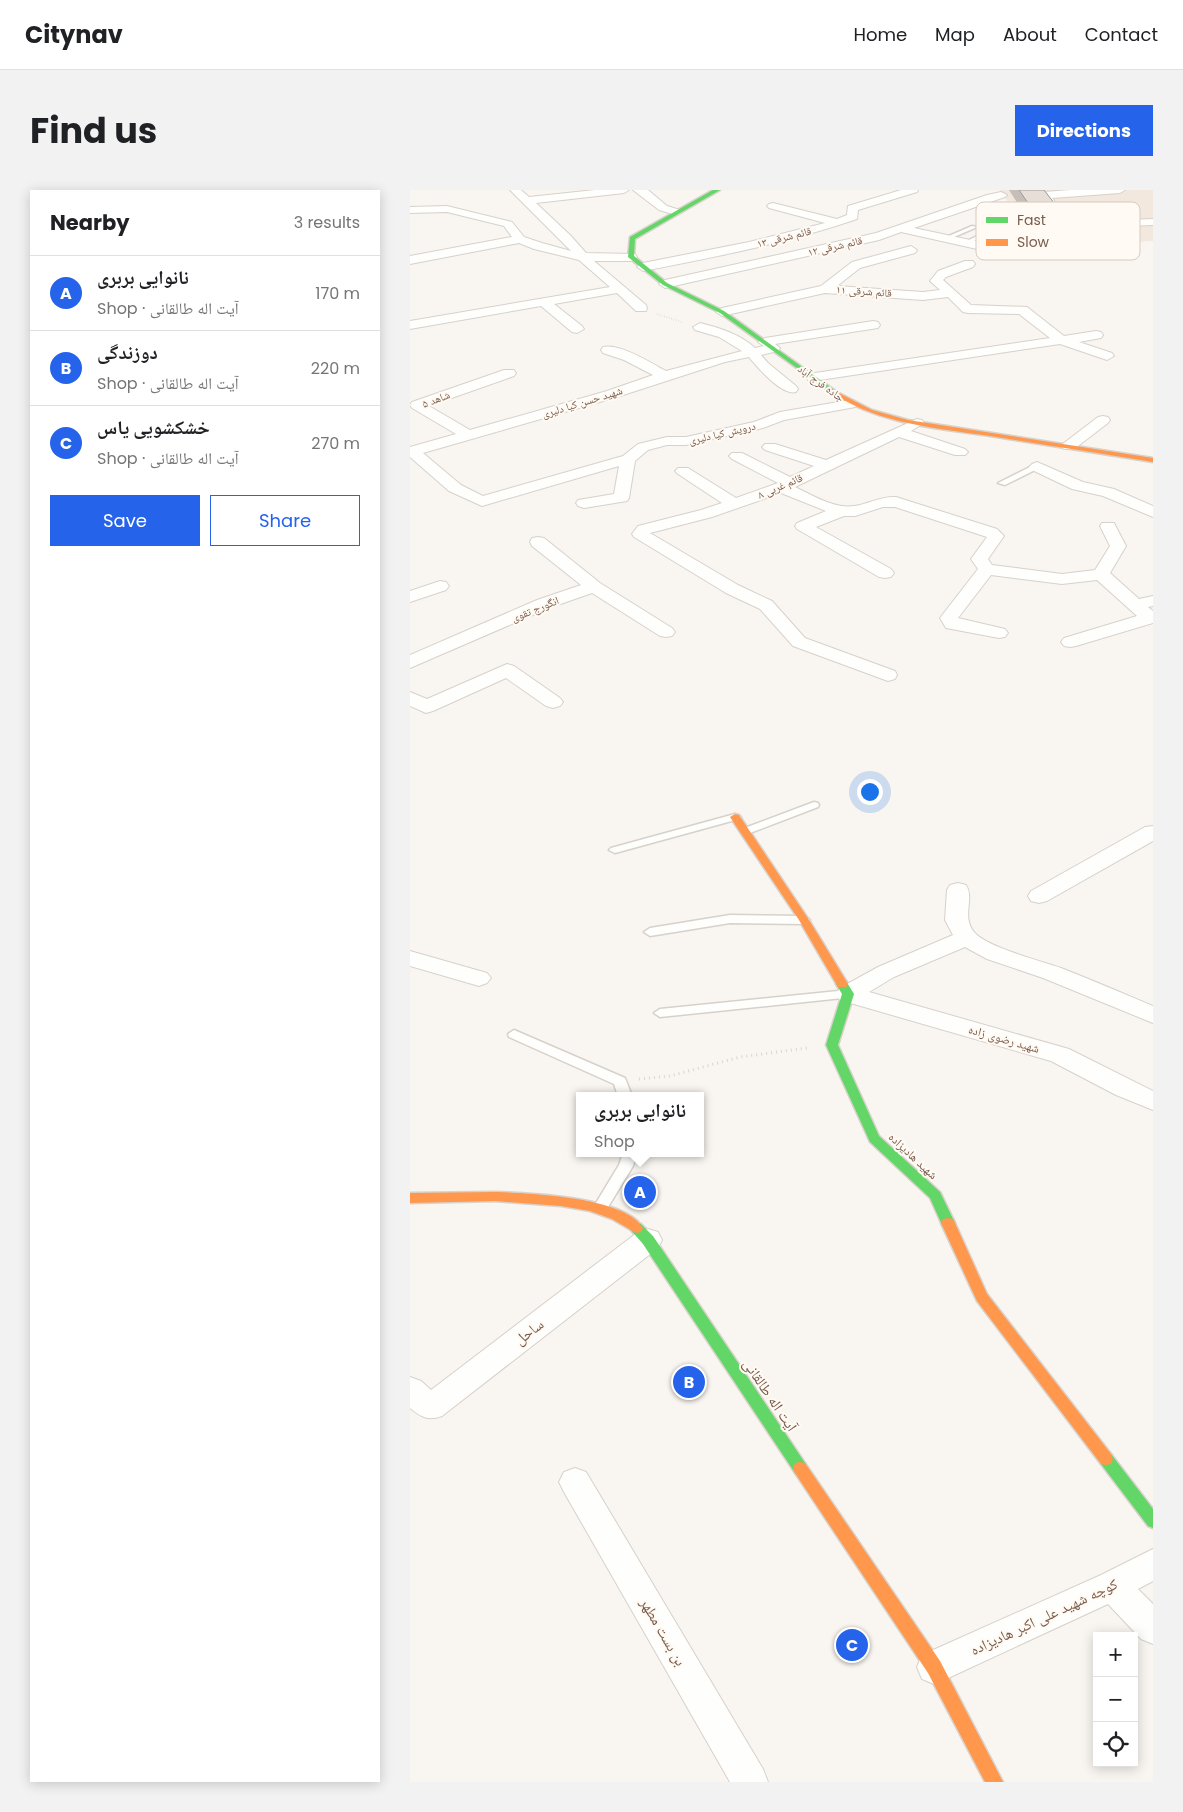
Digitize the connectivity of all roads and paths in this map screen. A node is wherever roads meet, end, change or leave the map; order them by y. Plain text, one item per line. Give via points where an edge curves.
1 (514, 190) edge
2 (624, 190) edge
3 (638, 190) edge
4 (717, 190) edge
5 (913, 190) edge
6 (1120, 190) edge
7 (1001, 195) dead end
8 (527, 202) junction
9 (976, 202) edge
10 (976, 202) edge
11 (1050, 202) edge
12 (773, 206) dead end
13 (410, 210) edge
14 (676, 212) junction
15 (838, 222) junction
16 (1140, 222) edge
17 (1153, 222) edge
18 (974, 227) dead end
19 (903, 229) junction
20 (976, 238) edge
21 (520, 239) junction
22 (945, 240) junction
23 (964, 244) junction
24 (976, 246) edge
25 (911, 250) dead end
26 (812, 251) junction
27 (583, 257) junction
28 (631, 257) junction
29 (410, 260) edge
30 (969, 264) dead end
31 (643, 267) junction
32 (849, 269) junction
33 (665, 284) junction
34 (620, 289) junction
35 (825, 289) junction
36 (952, 293) junction
37 (544, 302) junction
38 (641, 308) joint
39 (722, 312) junction
40 (410, 325) edge
41 (873, 325) dead end
42 (700, 327) joint
43 (577, 329) dead end
44 (1096, 335) dead end
45 (1061, 340) junction
46 (769, 345) junction
47 (608, 350) dead end
48 (753, 353) junction
49 (1107, 356) dead end
50 (509, 373) dead end
51 (665, 376) junction
52 (813, 377) junction
53 (791, 389) dead end
54 (413, 403) edge
55 (850, 404) junction
56 (1103, 420) dead end
57 (916, 423) junction
58 (664, 427) dead end
59 (898, 432) junction
60 (470, 436) junction
61 (686, 441) junction
62 (1069, 446) junction
63 (770, 447) dead end
64 (411, 452) edge
65 (960, 452) dead end
66 (737, 456) dead end
67 (628, 459) junction
68 (1153, 460) edge
69 (826, 465) junction
70 (1037, 467) joint
71 (682, 470) dead end
72 (1002, 483) dead end
73 (786, 485) junction
74 (584, 503) dead end
75 (735, 504) junction
76 (841, 511) junction
77 (1153, 512) edge
78 (1108, 526) dead end
79 (538, 542) dead end
80 (987, 569) junction
81 (885, 573) dead end
82 (1101, 574) junction
83 (440, 586) dead end
84 (594, 587) junction
85 (410, 597) edge
86 (1153, 601) edge
87 (1135, 605) junction
88 (666, 632) dead end
89 (999, 633) dead end
90 (1070, 642) dead end
91 (410, 662) edge
92 (888, 675) dead end
93 (410, 698) edge
94 (553, 702) dead end
95 (814, 805) dead end
96 (735, 817) joint
97 (746, 831) junction
98 (1153, 832) edge
99 (615, 850) dead end
100 (958, 890) dead end
101 (1039, 896) dead end
102 (804, 920) junction
103 (650, 932) dead end
104 (966, 938) junction
105 (410, 958) edge
106 (479, 978) dead end
107 (848, 994) junction
108 (660, 1013) dead end
109 (1153, 1015) edge
110 (514, 1034) dead end
111 (832, 1045) junction
112 (620, 1081) junction
113 (624, 1092) edge
114 (1153, 1101) edge
115 (629, 1157) edge
116 (410, 1198) edge
117 (600, 1208) junction
118 (648, 1240) junction
119 (410, 1390) edge
120 (575, 1482) dead end
121 (1153, 1522) edge
122 (1153, 1564) edge
123 (1113, 1586) junction
124 (1153, 1628) edge
125 (934, 1667) junction
126 (750, 1782) edge
127 (994, 1782) edge

1 - 8 street
2 - 8 street
3 - 14 street via 663,208
4 - 14 street
5 - 15 street, قائم شرقی ۱۳ via 852,208 853,217
6 - 11 street via 1044,195
7 - 10 street, قائم شرقی ۱۲
8 - 27 street via 568,238
9 - 19 street, قائم شرقی ۱۲
12 - 15 street
13 - 21 street via 447,209 508,224
14 - 28 street via 632,238
15 - 31 street, قائم شرقی ۱۳ via 771,241
16 - 17 street
18 - 22 lane
19 - 22 street
19 - 26 street, قائم شرقی ۱۲
20 - 23 lane
21 - 27 street
21 - 29 street
22 - 23 street
23 - 24 street
25 - 32 street
26 - 32 street
26 - 33 street, قائم شرقی ۱۲
27 - 28 street
27 - 34 street
28 - 31 street, جاده فرج آباد
30 - 36 street via 942,274 936,280
31 - 33 street, جاده فرج آباد
32 - 35 street
33 - 39 street, جاده فرج آباد
34 - 37 street
34 - 38 street
35 - 36 street, قائم شرقی ۱۱ via 923,296
35 - 39 street, قائم شرقی ۱۱
36 - 45 street via 967,315 1022,310
37 - 40 street
37 - 43 street
38 - 42 path
39 - 46 street, جاده فرج آباد
41 - 46 street, شهید حسن کیا دلیری
42 - 48 street via 724,334
44 - 45 street
45 - 49 street
45 - 52 street
46 - 48 street, شهید حسن کیا دلیری
46 - 52 street, جاده فرج آباد
47 - 51 street
48 - 51 street, شهید حسن کیا دلیری
48 - 53 street via 763,366
50 - 54 street, شاهد ۵
51 - 60 street, شهید حسن کیا دلیری
52 - 55 street, جاده فرج آباد
54 - 60 street, شاهد ۵
55 - 57 street, جاده فرج آباد via 872,413
55 - 61 street, درویش کیا دلیری via 780,416 758,425
56 - 62 street
57 - 59 street, قائم غربی ۸
57 - 62 street, جاده فرج آباد
58 - 61 street
59 - 65 street
59 - 69 street, قائم غربی ۸
60 - 64 street, شهید حسن کیا دلیری
61 - 67 street, درویش کیا دلیری via 667,441 643,448
62 - 68 street, جاده فرج آباد
63 - 69 street
64 - 67 street, درویش کیا دلیری via 455,488 482,501
66 - 73 street
67 - 74 street via 621,498
69 - 73 street, قائم غربی ۸
70 - 72 lane
70 - 77 street via 1078,486 1108,492
71 - 75 street
73 - 75 street, قائم غربی ۸
73 - 76 street
75 - 92 street, قائم غربی ۸ via 644,528 640,534 732,589 766,605 799,642
76 - 80 street via 856,511 882,500 991,532 996,536 979,559
76 - 81 street via 803,526
78 - 82 street via 1118,546
79 - 84 street
80 - 82 street via 1062,579
80 - 89 street via 950,618 952,624
82 - 87 street
83 - 85 street
84 - 88 street
84 - 91 street, انگورج تقوی via 543,604
86 - 87 street
87 - 90 street via 1150,618
93 - 94 street via 426,707 507,670
95 - 97 lane
96 - 97 street
96 - 99 lane
97 - 102 street
98 - 101 street
100 - 104 street via 956,920
102 - 103 lane via 730,919
102 - 107 street
104 - 107 street via 886,972
104 - 109 street via 995,954
105 - 106 street
107 - 108 lane
107 - 111 street
107 - 114 street, شهید رضوی زاده via 1060,1055
110 - 112 lane
111 - 112 path via 740,1057 670,1076
111 - 121 street, شهید هادیزاده via 874,1139 935,1195 982,1297
112 - 113 lane
115 - 117 lane
116 - 117 street, آیت اله طالقانی via 523,1196
117 - 118 street, آیت اله طالقانی via 627,1220
118 - 119 street, ساحل via 431,1407
118 - 125 street, آیت اله طالقانی
120 - 126 street, بن بست مطهر
122 - 123 street, کوچه شهید علی اکبر هادیزاده
123 - 124 street
123 - 125 street, کوچه شهید علی اکبر هادیزاده
125 - 127 street, آیت اله طالقانی

